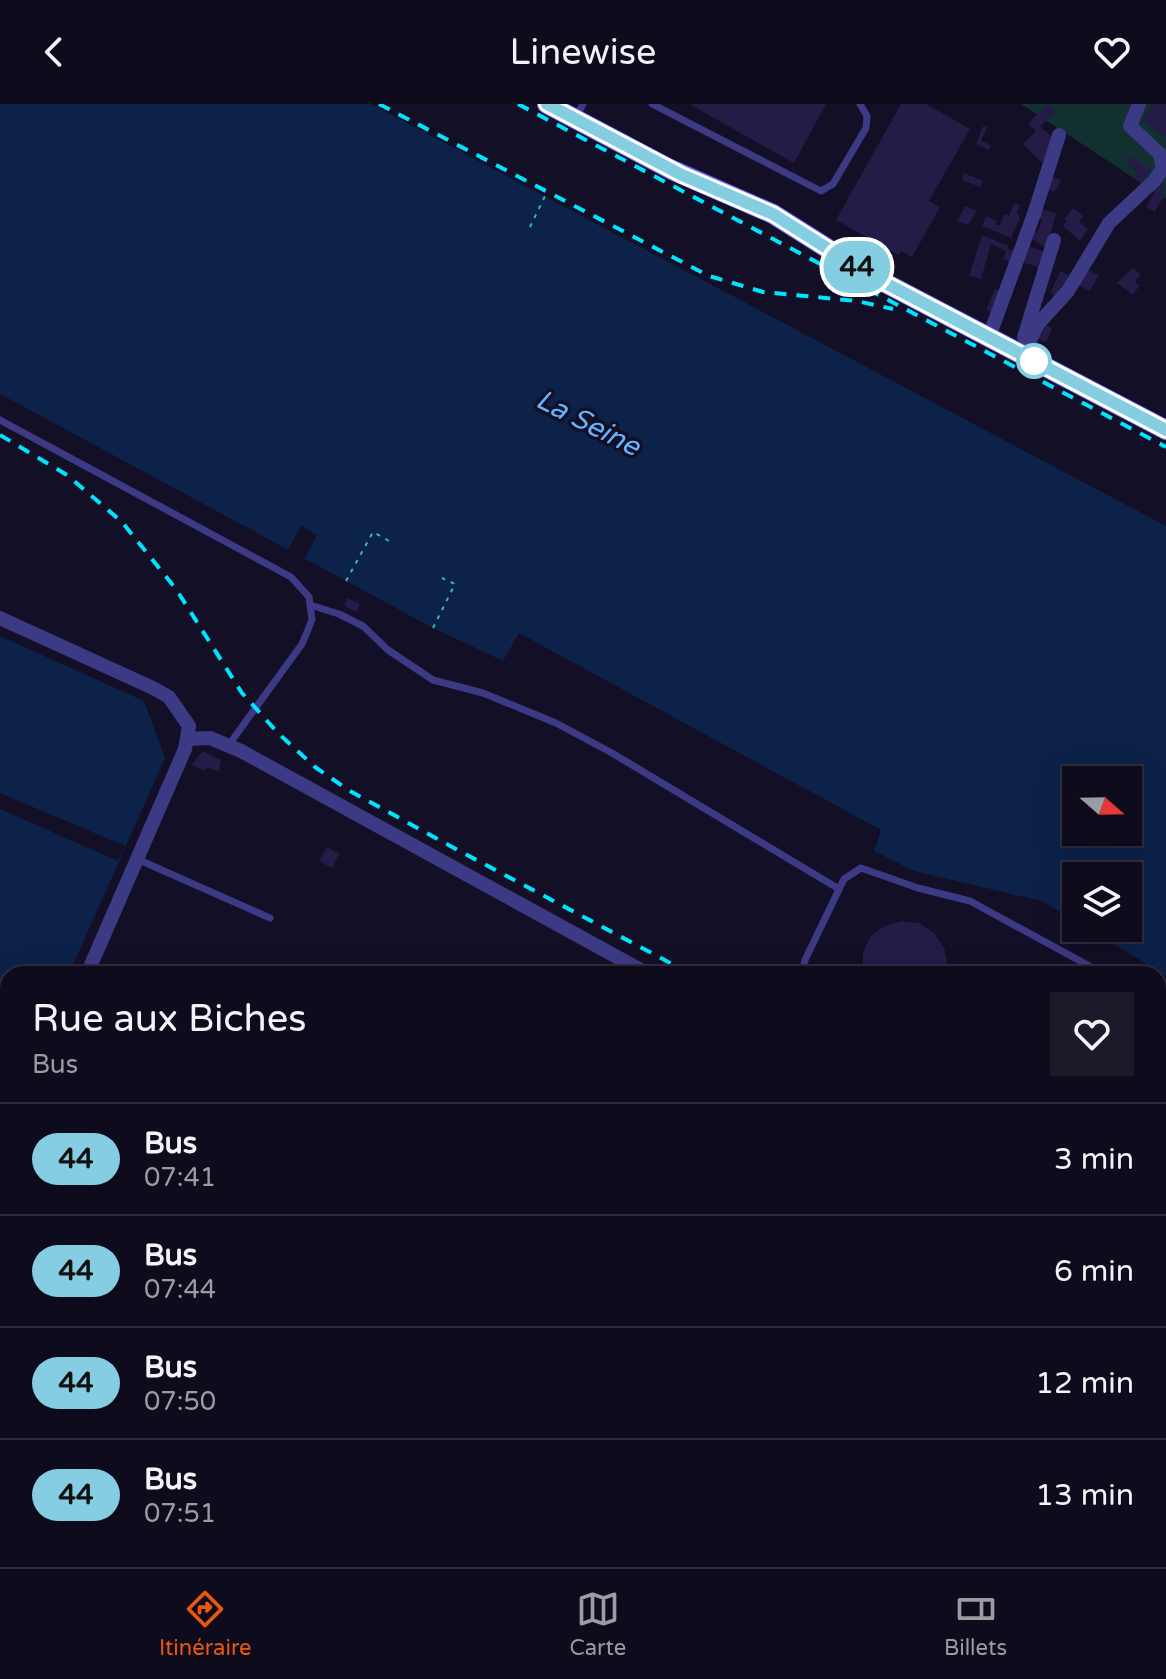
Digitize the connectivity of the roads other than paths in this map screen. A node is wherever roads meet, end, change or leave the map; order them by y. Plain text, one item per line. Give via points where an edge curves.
1 (547, 104) edge
2 (652, 104) edge
3 (860, 104) edge
4 (1139, 104) edge
5 (579, 111) edge
6 (1059, 135) dead end
7 (1054, 240) dead end
8 (989, 337) junction
9 (1020, 354) junction
10 (0, 420) edge
11 (1166, 430) edge
12 (310, 605) junction
13 (0, 618) edge
14 (187, 739) junction
15 (228, 746) junction
16 (137, 859) junction
17 (839, 889) junction
18 (270, 918) dead end
19 (90, 966) edge
20 (633, 966) edge
21 (804, 966) edge
22 (1089, 966) edge

1 - 5 main road
2 - 3 lane via 821,191 833,184 866,128
4 - 9 street via 1130,126 1160,154 1163,168 1109,223 1068,291
5 - 8 main road via 682,175 773,214 868,274
6 - 8 street
7 - 9 street
8 - 9 main road
9 - 11 main road
10 - 12 lane via 291,577
12 - 15 lane via 312,620 302,644
12 - 17 lane via 363,626 433,680 483,693 612,753
13 - 14 street via 169,697 189,726
14 - 15 street via 210,738
14 - 16 street
15 - 20 street
16 - 18 lane
16 - 19 street
17 - 21 lane
17 - 22 lane via 861,868 970,901

